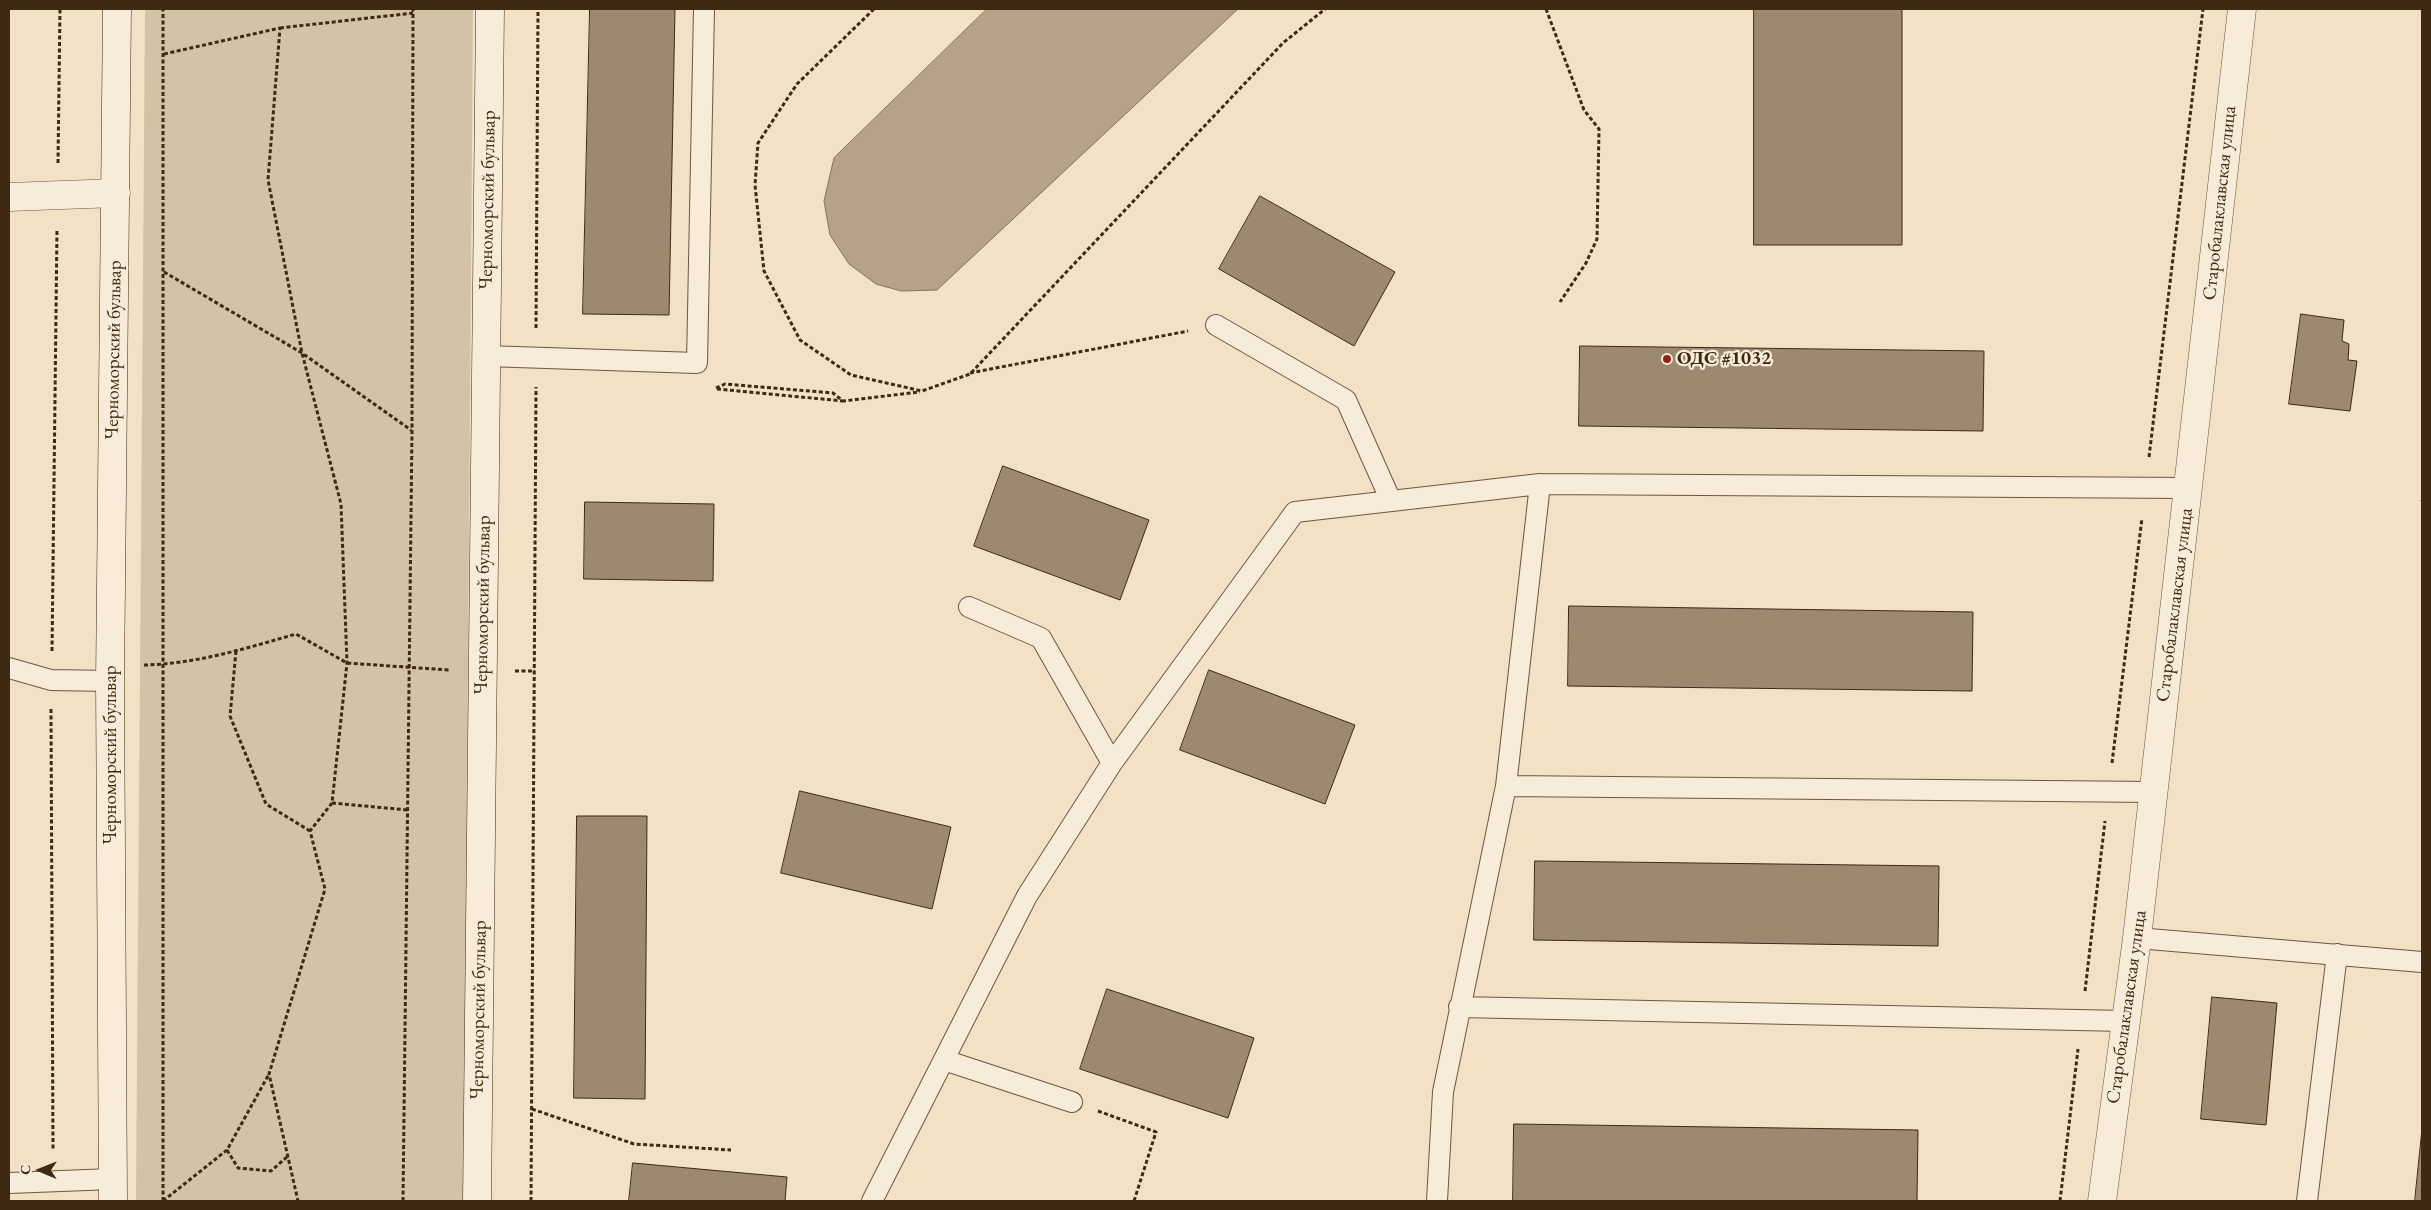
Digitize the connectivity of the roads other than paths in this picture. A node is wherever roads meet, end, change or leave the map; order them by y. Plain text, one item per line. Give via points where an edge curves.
1 (117, 9) edge
2 (490, 9) edge
3 (704, 9) edge
4 (2242, 9) edge
5 (116, 193) junction
6 (9, 197) edge
7 (1216, 325) road end
8 (486, 356) junction
9 (1540, 484) junction
10 (2188, 488) junction
11 (1392, 501) junction
12 (969, 607) dead end
13 (9, 668) edge
14 (110, 673) junction
15 (1112, 763) junction
16 (1506, 786) junction
17 (2154, 792) junction
18 (2137, 938) junction
19 (2337, 954) junction
20 (2422, 962) edge
21 (1459, 1007) junction
22 (2125, 1021) junction
23 (944, 1060) junction
24 (1072, 1102) road end
25 (9, 1183) edge
26 (113, 1190) edge
27 (476, 1201) edge
28 (872, 1201) edge
29 (1437, 1201) edge
30 (2102, 1201) edge
31 (2307, 1201) edge

1 - 5 street, Черноморский бульвар
2 - 8 street, Черноморский бульвар
3 - 8 lane via 697,363
4 - 10 street, Старобалаклавская улица
5 - 6 street
5 - 14 street, Черноморский бульвар
7 - 11 lane via 1346,400
8 - 27 street, Черноморский бульвар
9 - 10 lane
9 - 11 lane
9 - 16 lane
10 - 17 street, Старобалаклавская улица
11 - 15 lane via 1295,512
12 - 15 lane via 1041,638
13 - 14 lane via 51,680
14 - 26 street, Черноморский бульвар
15 - 23 lane via 1027,896
16 - 17 lane
16 - 21 lane
17 - 18 street, Старобалаклавская улица
18 - 19 lane
18 - 22 street, Старобалаклавская улица
19 - 20 lane
19 - 31 lane
21 - 22 lane
21 - 29 lane via 1443,1092
22 - 30 street, Старобалаклавская улица
23 - 24 lane
23 - 28 lane
25 - 26 lane via 54,1182

